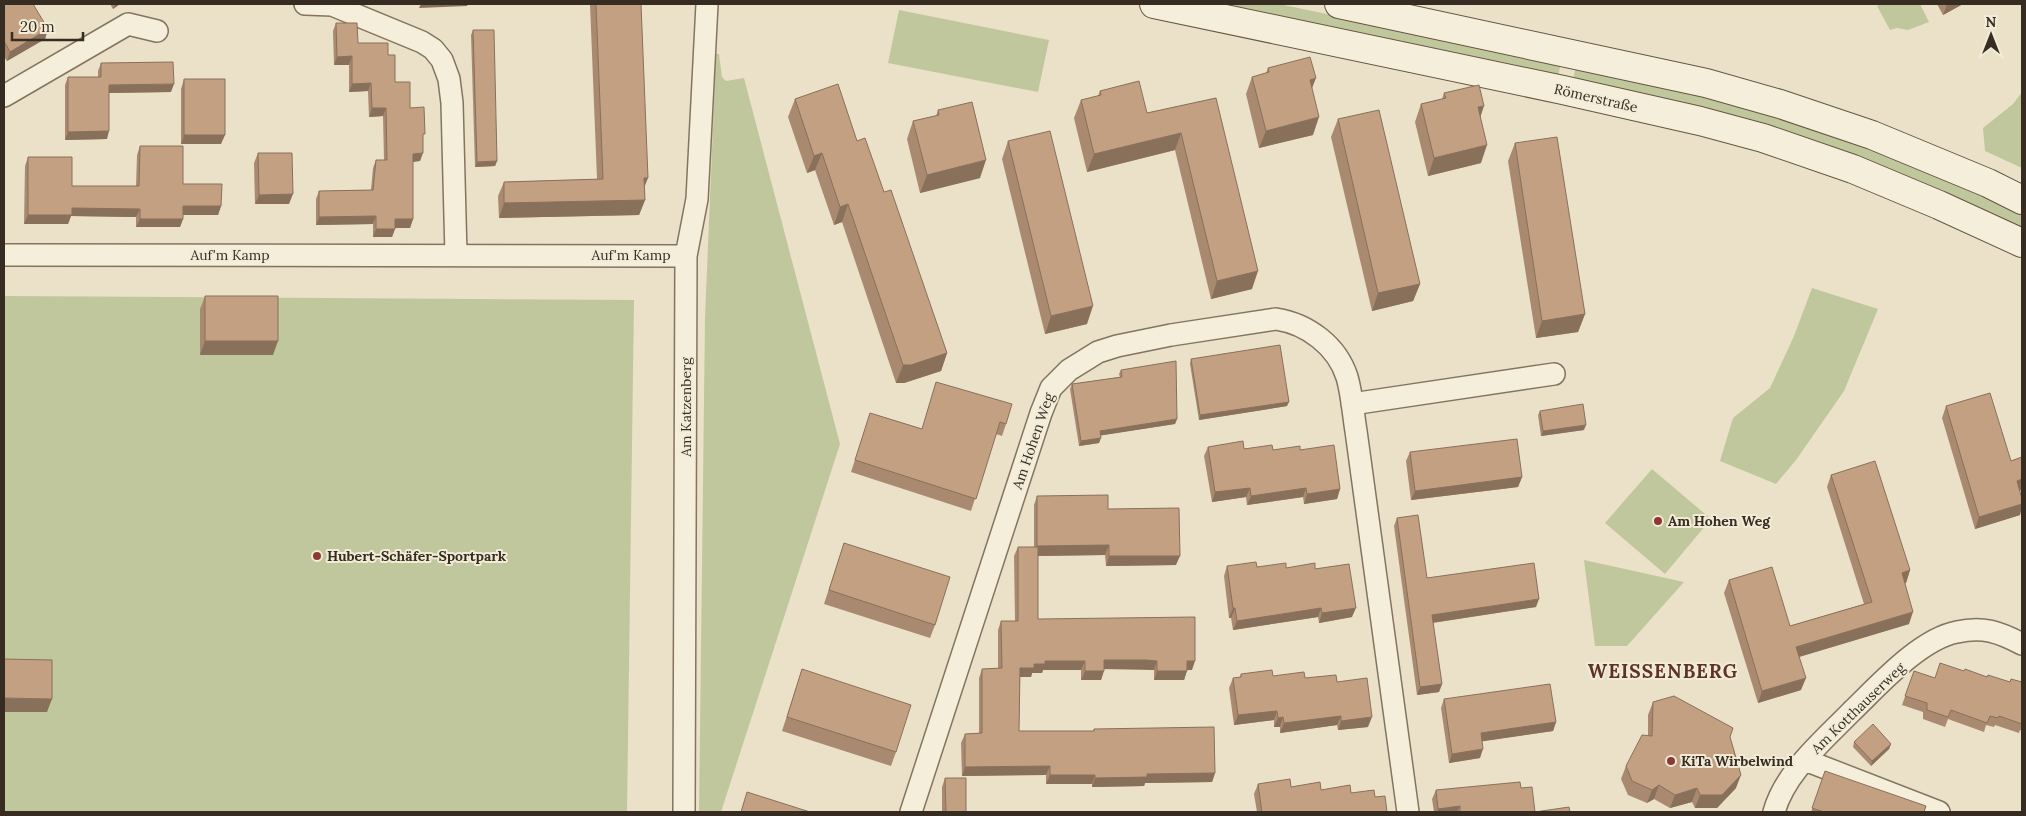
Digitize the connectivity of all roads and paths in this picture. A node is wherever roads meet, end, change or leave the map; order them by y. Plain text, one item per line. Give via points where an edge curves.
1 (305, 4) edge
2 (707, 4) edge
3 (1154, 4) edge
4 (1339, 4) edge
5 (157, 31) dead end
6 (4, 96) edge
7 (2022, 200) edge
8 (2022, 243) edge
9 (4, 255) edge
10 (456, 255) junction
11 (686, 256) junction
12 (1554, 374) dead end
13 (1352, 404) junction
14 (2022, 644) edge
15 (1805, 760) junction
16 (684, 812) edge
17 (910, 812) edge
18 (1408, 812) edge
19 (1774, 812) edge
20 (1939, 812) edge

1 - 10 street via 332,5 392,28 433,49 442,60 449,79 452,103
2 - 11 street, Am Katzenberg via 697,199
3 - 8 main road, Römerstraße via 1572,92 1763,138 1853,169
4 - 7 main road via 1706,83 1780,104 1872,135
5 - 6 street via 128,24
9 - 10 street, Auf'm Kamp
10 - 11 street, Auf'm Kamp
11 - 16 street, Am Katzenberg
12 - 13 street
13 - 17 street, Am Hohen Weg via 1345,372 1325,343 1304,327 1276,318 1117,346 1092,355 1069,370 1051,388 1042,413
13 - 18 street, Am Hohen Weg
14 - 15 street, Am Kotthauserweg via 1984,629 1956,632 1936,639 1894,670
15 - 19 street, Am Kotthauserweg via 1791,778
15 - 20 street, Am Kotthauserweg

